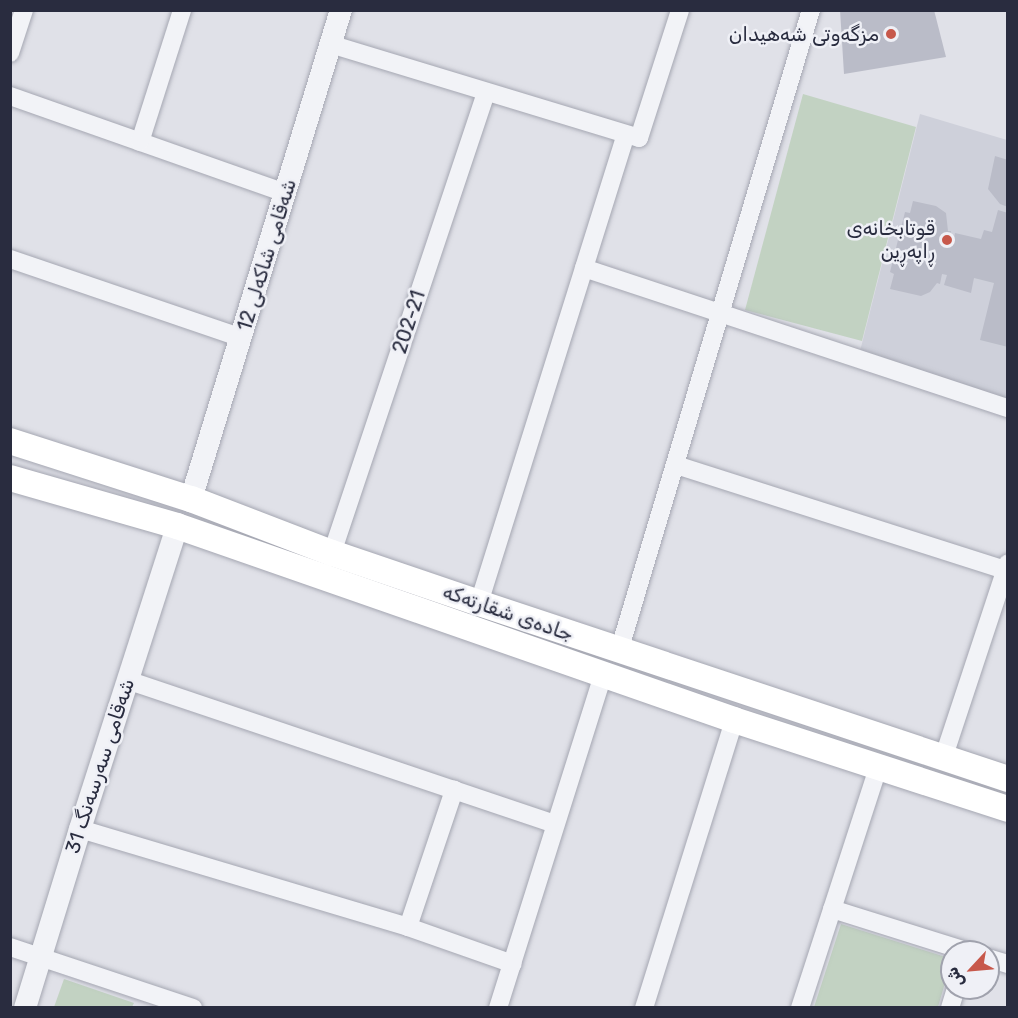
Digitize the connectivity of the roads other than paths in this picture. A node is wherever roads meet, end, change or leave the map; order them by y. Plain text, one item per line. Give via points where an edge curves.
1 (24, 10) edge
2 (182, 10) edge
3 (341, 10) edge
4 (680, 10) edge
5 (810, 11) edge
6 (330, 44) junction
7 (10, 53) edge
8 (486, 92) junction
9 (10, 96) edge
10 (626, 135) junction
11 (140, 142) junction
12 (285, 193) junction
13 (10, 259) edge
14 (585, 268) junction
15 (721, 315) junction
16 (242, 338) junction
17 (1008, 408) edge
18 (10, 441) edge
19 (676, 465) junction
20 (10, 478) edge
21 (191, 500) junction
22 (177, 526) junction
23 (332, 553) junction
24 (1006, 567) edge
25 (479, 603) junction
26 (619, 651) junction
27 (603, 675) junction
28 (127, 680) junction
29 (734, 720) junction
30 (943, 759) junction
31 (879, 765) junction
32 (1008, 779) edge
33 (454, 790) junction
34 (1008, 809) edge
35 (554, 824) junction
36 (80, 829) junction
37 (832, 909) junction
38 (408, 927) junction
39 (940, 943) edge
40 (10, 947) edge
41 (40, 957) junction
42 (513, 964) junction
43 (155, 1002) edge
44 (26, 1008) edge
45 (193, 1008) edge
46 (498, 1008) edge
47 (644, 1008) edge
48 (800, 1008) edge

1 - 7 street
2 - 11 street
3 - 6 street, شەقامی شاکەلی 12
4 - 10 street via 639,138
5 - 15 street
6 - 8 street
6 - 12 street, شەقامی شاکەلی 12
8 - 10 street
8 - 23 street, 202-21
9 - 11 street
10 - 14 street
11 - 12 street
12 - 16 street, شەقامی شاکەلی 12
13 - 16 street
14 - 15 street
14 - 25 street
15 - 17 street
15 - 19 street
16 - 21 street, شەقامی شاکەلی 12
18 - 21 main road, جادەی شقارتەکە
19 - 24 street
19 - 26 street
20 - 22 main road, جادەی شقارتەکە
21 - 23 main road, جادەی شقارتەکە
22 - 27 main road, جادەی شقارتەکە
22 - 28 street, شەقامی سەرسەنگ 31
23 - 25 main road, جادەی شقارتەکە
24 - 30 street
25 - 26 main road, جادەی شقارتەکە
26 - 30 main road, جادەی شقارتەکە
27 - 29 main road, جادەی شقارتەکە
27 - 35 street
28 - 33 street
28 - 36 street, شەقامی سەرسەنگ 31
29 - 31 main road, جادەی شقارتەکە
29 - 47 street
30 - 32 main road, جادەی شقارتەکە
31 - 34 main road, جادەی شقارتەکە
31 - 37 street
33 - 35 street
33 - 38 street
35 - 42 street
36 - 38 street
36 - 41 street, شەقامی سەرسەنگ 31
37 - 39 street
37 - 48 street
38 - 42 street
40 - 41 street
41 - 43 street
41 - 44 street, شەقامی سەرسەنگ 31
42 - 46 street
43 - 45 street

